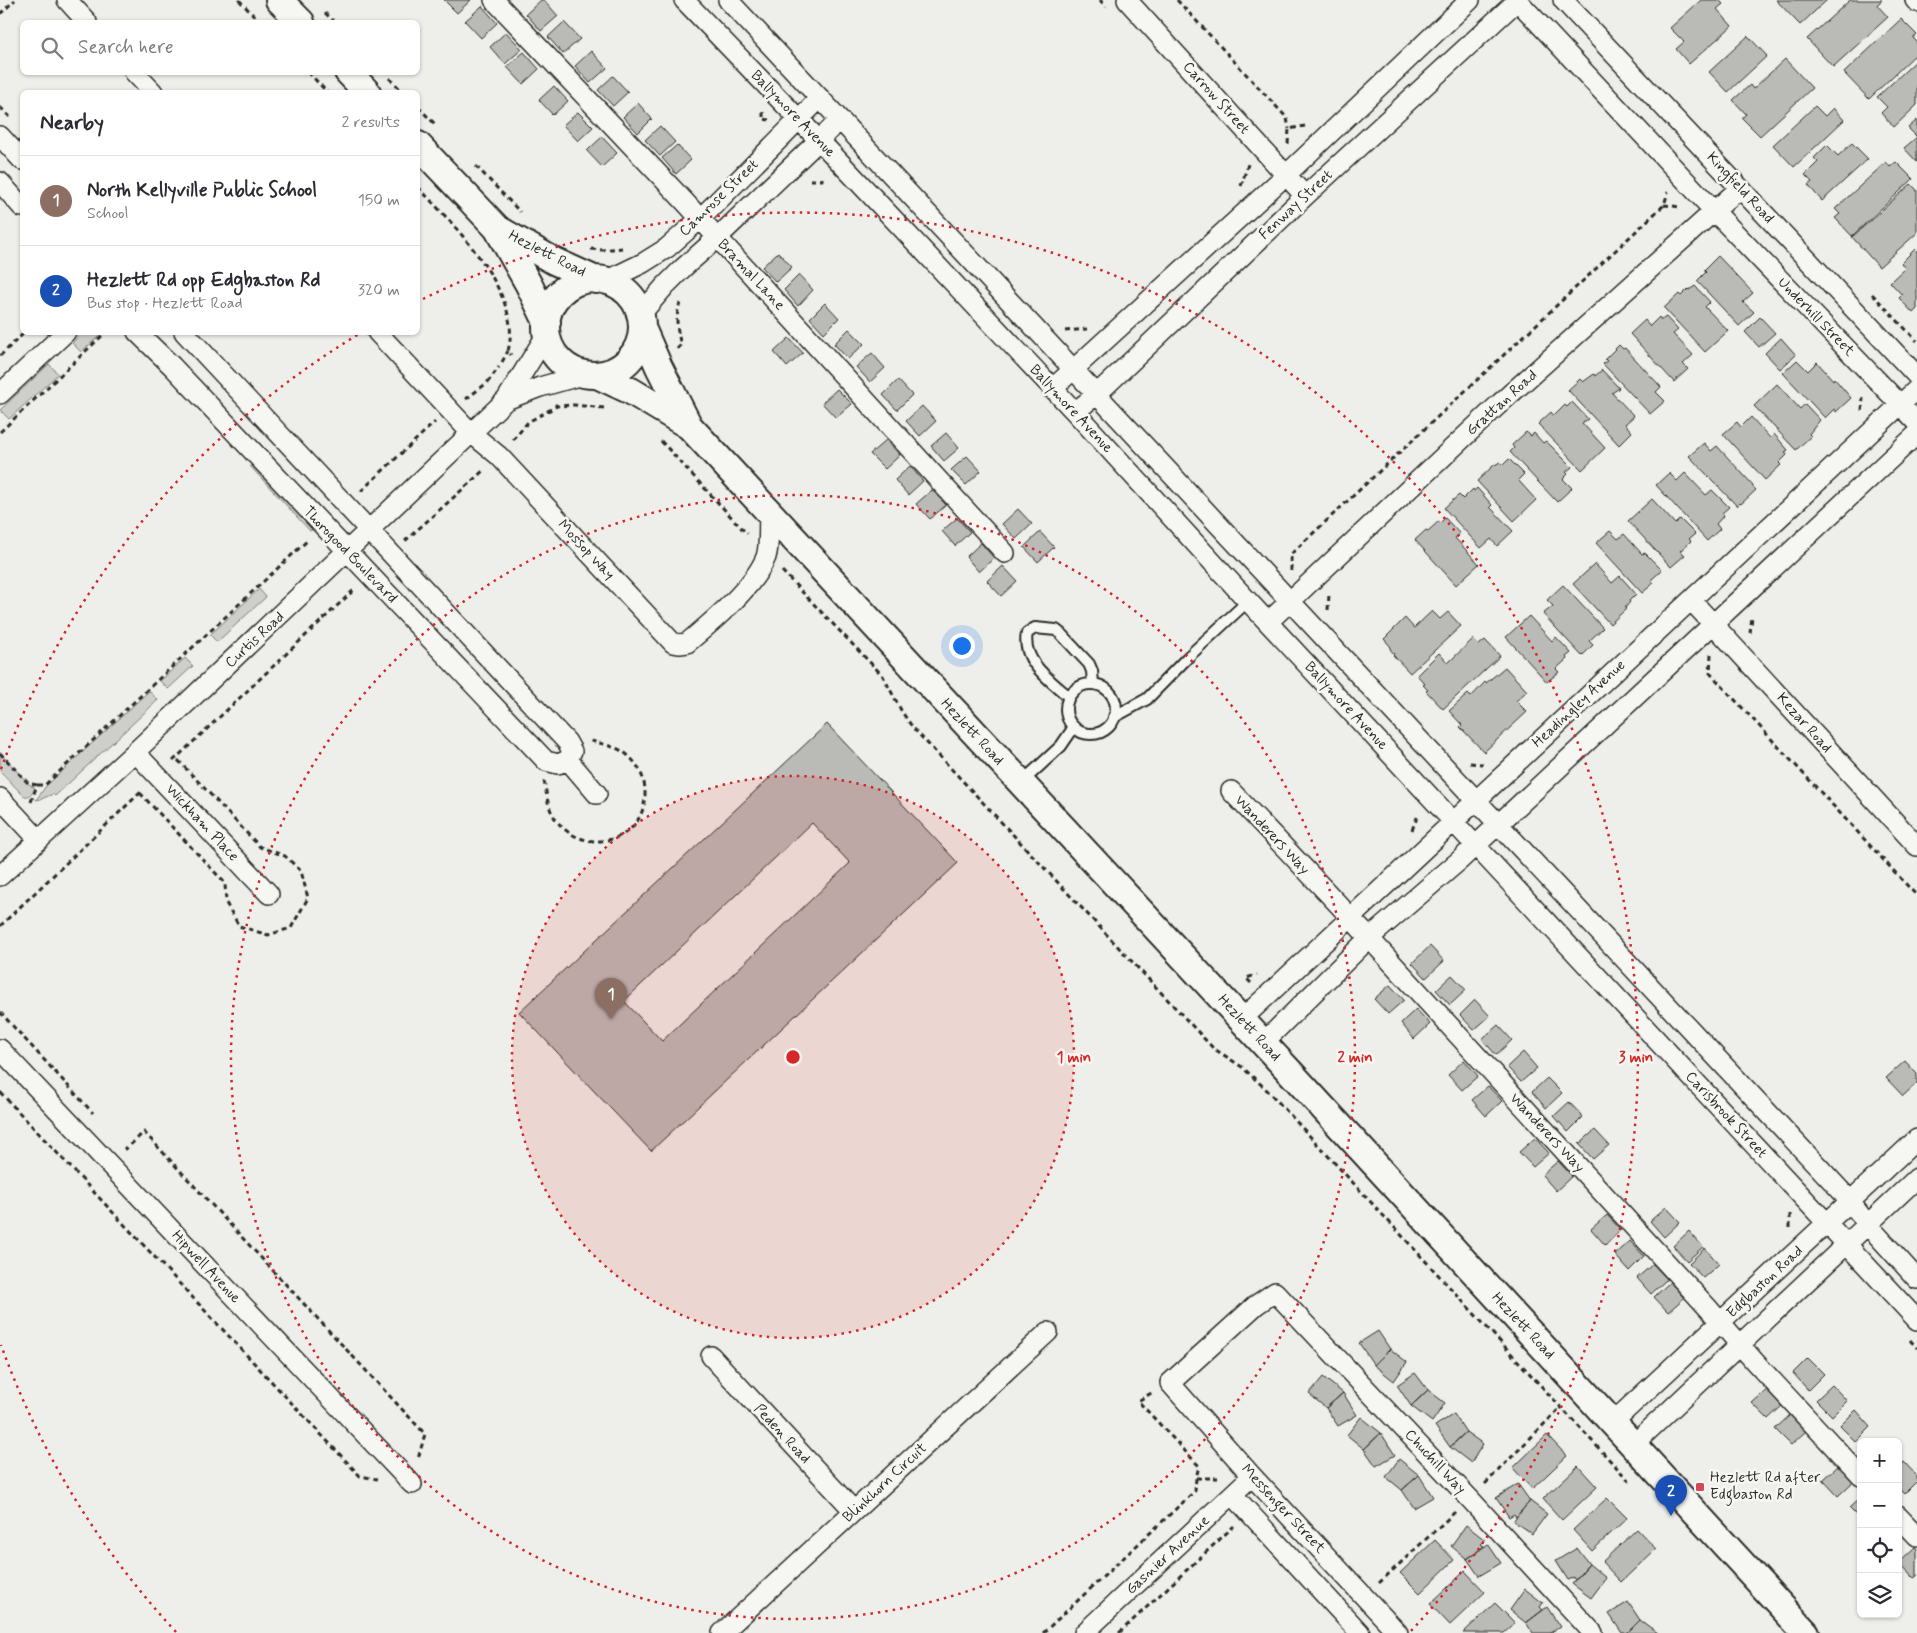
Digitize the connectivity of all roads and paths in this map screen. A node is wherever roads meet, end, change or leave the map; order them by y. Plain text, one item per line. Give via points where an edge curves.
1 (15, 0) edge
2 (66, 0) edge
3 (239, 0) edge
4 (279, 0) edge
5 (494, 0) edge
6 (684, 0) edge
7 (728, 0) edge
8 (1100, 0) edge
9 (1127, 0) edge
10 (1176, 0) edge
11 (1470, 0) edge
12 (1518, 0) edge
13 (1563, 0) edge
14 (1107, 7) dead end
15 (0, 14) edge
16 (86, 20) edge
17 (258, 20) edge
18 (299, 20) edge
19 (137, 75) edge
20 (311, 75) edge
21 (351, 75) edge
22 (387, 75) edge
23 (151, 90) edge
24 (325, 90) edge
25 (365, 90) edge
26 (401, 90) edge
27 (820, 98) junction
28 (420, 109) edge
29 (799, 120) junction
30 (840, 120) junction
31 (437, 127) dead end
32 (1289, 129) dead end
33 (0, 136) edge
34 (819, 141) junction
35 (420, 147) edge
36 (20, 158) edge
37 (1249, 160) dead end
38 (470, 161) dead end
39 (1286, 174) junction
40 (0, 182) edge
41 (1670, 185) dead end
42 (1740, 188) junction
43 (420, 189) edge
44 (1235, 192) dead end
45 (1305, 196) junction
46 (20, 204) edge
47 (1715, 212) junction
48 (524, 215) dead end
49 (700, 219) junction
50 (497, 228) junction
51 (717, 238) junction
52 (601, 280) junction
53 (641, 322) junction
54 (547, 328) junction
55 (1089, 329) dead end
56 (1065, 331) dead end
57 (23, 335) edge
58 (63, 335) edge
59 (103, 335) edge
60 (140, 335) edge
61 (187, 335) edge
62 (380, 335) edge
63 (508, 352) junction
64 (0, 356) edge
65 (524, 370) junction
66 (1074, 370) junction
67 (592, 374) junction
68 (1917, 376) edge
69 (540, 387) junction
70 (1052, 389) junction
71 (1917, 389) edge
72 (1864, 390) dead end
73 (0, 394) edge
74 (1097, 394) junction
75 (506, 400) junction
76 (1900, 404) junction
77 (557, 406) junction
78 (612, 409) dead end
79 (449, 410) junction
80 (1075, 412) junction
81 (1861, 418) dead end
82 (1917, 422) edge
83 (689, 426) junction
84 (0, 432) edge
85 (471, 433) junction
86 (1917, 434) edge
87 (659, 438) dead end
88 (499, 456) junction
89 (346, 505) junction
90 (769, 514) junction
91 (322, 527) junction
92 (370, 531) junction
93 (347, 553) junction
94 (392, 553) junction
95 (1005, 553) dead end
96 (763, 562) junction
97 (1291, 574) dead end
98 (369, 576) junction
99 (1330, 590) dead end
100 (1691, 600) junction
101 (1248, 601) junction
102 (1290, 601) junction
103 (1752, 610) dead end
104 (1328, 614) dead end
105 (1268, 622) junction
106 (1713, 624) junction
107 (1750, 635) dead end
108 (1093, 684) junction
109 (1069, 697) junction
110 (1114, 717) junction
111 (1074, 727) junction
112 (135, 752) junction
113 (0, 753) edge
114 (568, 760) junction
115 (1466, 763) dead end
116 (1488, 764) dead end
117 (158, 776) junction
118 (1020, 784) junction
119 (37, 785) junction
120 (1231, 791) dead end
121 (597, 794) dead end
122 (0, 798) edge
123 (1475, 801) junction
124 (16, 816) junction
125 (1453, 822) junction
126 (1498, 825) junction
127 (38, 840) junction
128 (1475, 845) junction
129 (1917, 846) edge
130 (0, 876) edge
131 (269, 894) dead end
132 (1917, 896) edge
133 (1349, 918) junction
134 (0, 926) edge
135 (1368, 939) junction
136 (1241, 1020) junction
137 (1263, 1043) junction
138 (0, 1049) edge
139 (1917, 1139) edge
140 (1917, 1178) edge
141 (1850, 1201) junction
142 (1790, 1211) dead end
143 (1827, 1224) junction
144 (1868, 1224) junction
145 (1790, 1232) dead end
146 (1847, 1244) junction
147 (1917, 1279) edge
148 (1917, 1320) edge
149 (1721, 1324) junction
150 (1048, 1332) dead end
151 (1740, 1345) junction
152 (711, 1356) dead end
153 (1170, 1383) junction
154 (1560, 1408) dead end
155 (1612, 1423) junction
156 (1634, 1445) junction
157 (1857, 1472) edge
158 (1252, 1476) junction
159 (412, 1484) dead end
160 (1233, 1495) junction
161 (854, 1511) junction
162 (1902, 1520) edge
163 (1241, 1527) dead end
164 (1917, 1536) edge
165 (722, 1633) edge
166 (1043, 1633) edge
167 (1084, 1633) edge
168 (1119, 1633) edge
169 (1360, 1633) edge
170 (1398, 1633) edge
171 (1593, 1633) edge
172 (1806, 1633) edge

1 - 15 path
2 - 16 street
3 - 17 path
4 - 18 main road
5 - 49 street, Bramal Lane
6 - 29 street, Ballymore Avenue
7 - 27 street, Ballymore Avenue
8 - 14 path
9 - 39 street, Carrow Street
10 - 32 path via 1287,118
11 - 39 street, Fenway Street
12 - 45 street, Fenway Street
12 - 47 street
13 - 42 street, Kingfield Road
19 - 23 street
20 - 24 path
21 - 25 main road
22 - 26 path
27 - 29 street, Camrose Street
27 - 30 street, Ballymore Avenue
28 - 31 path
29 - 34 street, Ballymore Avenue
29 - 49 street, Camrose Street
30 - 34 street, Camrose Street
30 - 66 street, Ballymore Avenue
33 - 36 street
34 - 51 street, Camrose Street
34 - 70 street, Ballymore Avenue
35 - 50 main road, Hezlett Road
37 - 44 path via 1242,185
38 - 48 path
39 - 45 street, Carrow Street
39 - 66 street, Fenway Street
40 - 46 street
41 - 97 path via 1664,205 1291,554
42 - 47 street, Grattan Road
42 - 68 street, Kingfield Road
43 - 63 path via 471,247 497,288 510,325
45 - 74 street, Fenway Street
47 - 76 street, Underhill Street
47 - 102 street, Grattan Road via 1498,406
49 - 51 street, Bramal Lane
49 - 52 street, Camrose Street via 667,248 643,263
50 - 52 main road, Hezlett Road via 554,261
50 - 54 main road, Hezlett Road via 530,285
51 - 53 street, Camrose Street via 665,286
51 - 95 street, Bramal Lane
52 - 53 main road via 628,293 637,305
52 - 54 main road via 585,280 567,288 553,303
53 - 67 main road via 641,339 630,359 620,367
53 - 83 main road, Hezlett Road via 659,367
54 - 65 street, Curtis Road
54 - 67 main road via 550,346 564,364 574,371
55 - 56 path
57 - 64 path
58 - 73 street
59 - 84 path
60 - 91 street, Thorogood Boulevard
61 - 89 street, Thorogood Boulevard
62 - 79 street, Mossop Way
63 - 65 path
63 - 79 path via 487,383
65 - 75 street, Curtis Road
66 - 70 street, Fenway Street
66 - 74 street, Ballymore Avenue
67 - 69 street, Curtis Road
67 - 83 main road, Hezlett Road via 631,391
69 - 75 street, Curtis Road
69 - 77 path
70 - 80 street, Ballymore Avenue
71 - 76 street, Headingley Avenue
72 - 81 path
74 - 80 street, Fenway Street
74 - 102 street, Ballymore Avenue
75 - 85 street, Curtis Road
76 - 82 street, Underhill Street
76 - 100 street, Headingley Avenue
77 - 78 path
77 - 88 path via 528,422
79 - 85 street, Mossop Way
79 - 89 path
80 - 101 street, Ballymore Avenue
83 - 90 main road, Hezlett Road
85 - 88 street, Mossop Way
85 - 92 street, Curtis Road
86 - 106 street
87 - 96 path
88 - 94 path
88 - 96 street, Mossop Way via 673,643 687,643 694,637 752,581
89 - 92 street, Thorogood Boulevard
90 - 96 street
90 - 118 main road, Hezlett Road
91 - 93 street, Thorogood Boulevard
91 - 119 path via 45,785
92 - 93 street, Curtis Road
92 - 94 street, Thorogood Boulevard
93 - 98 street, Thorogood Boulevard
93 - 112 street, Curtis Road
94 - 114 street, Thorogood Boulevard via 567,742 572,751
96 - 154 path via 883,676 913,728 1212,1048 1242,1067 1268,1091
98 - 114 street, Thorogood Boulevard via 546,761 558,764
98 - 117 path
99 - 104 path
100 - 106 street, Kezar Road
100 - 123 street, Headingley Avenue
101 - 105 street, Ballymore Avenue
101 - 110 lane via 1147,699
102 - 105 street, Grattan Road
102 - 123 street, Ballymore Avenue
103 - 107 path
105 - 125 street, Ballymore Avenue
106 - 126 street
106 - 129 street, Kezar Road
106 - 132 path via 1710,673
108 - 109 lane via 1079,686
108 - 109 lane via 1089,664 1061,634 1056,630 1035,628 1027,633 1027,652 1035,665
108 - 110 lane via 1112,696
109 - 111 lane via 1066,713
110 - 111 lane via 1097,733
111 - 118 lane via 1061,746
112 - 117 street, Wickham Place
112 - 127 street, Curtis Road
113 - 119 path via 28,783
114 - 121 street, Thorogood Boulevard
115 - 116 path
117 - 131 street, Wickham Place
117 - 134 path
118 - 136 main road, Hezlett Road
119 - 124 path via 33,800
120 - 133 street, Wanderers Way
122 - 124 street
123 - 125 street, Headingley Avenue
123 - 126 street
124 - 127 street
125 - 128 street, Carisbrook Street
125 - 133 street, Headingley Avenue
126 - 128 street
126 - 141 street
127 - 130 street, Curtis Road
128 - 135 street
128 - 143 street, Carisbrook Street
133 - 135 street, Wanderers Way
133 - 136 street, Headingley Avenue
135 - 137 street
135 - 149 street, Wanderers Way
136 - 137 main road, Hezlett Road
137 - 155 main road, Hezlett Road
138 - 159 street, Hipwell Avenue
139 - 141 street, Edgbaston Road
140 - 144 street, Edgbaston Road
141 - 143 street, Edgbaston Road
141 - 144 street
142 - 145 path
143 - 146 street, Carisbrook Street
143 - 149 street, Edgbaston Road
144 - 146 street, Edgbaston Road
144 - 147 street
146 - 148 street, Carisbrook Street
146 - 151 street, Edgbaston Road
149 - 151 street, Wanderers Way
149 - 155 street, Edgbaston Road
150 - 161 street, Blinkhorn Circuit
151 - 156 street, Edgbaston Road
151 - 157 street, Wanderers Way
152 - 161 street, Peden Road
153 - 158 street, Messenger Street
153 - 166 path via 1138,1401 1199,1466 1195,1491
153 - 171 street, Chuchill Way via 1256,1305 1275,1292
155 - 156 main road, Hezlett Road
156 - 172 main road, Hezlett Road
158 - 160 street, Gasnier Avenue
158 - 170 street, Messenger Street
160 - 167 street, Gasnier Avenue
160 - 169 street, Messenger Street
161 - 165 street, Blinkhorn Circuit
162 - 164 street
163 - 168 path via 1236,1524

